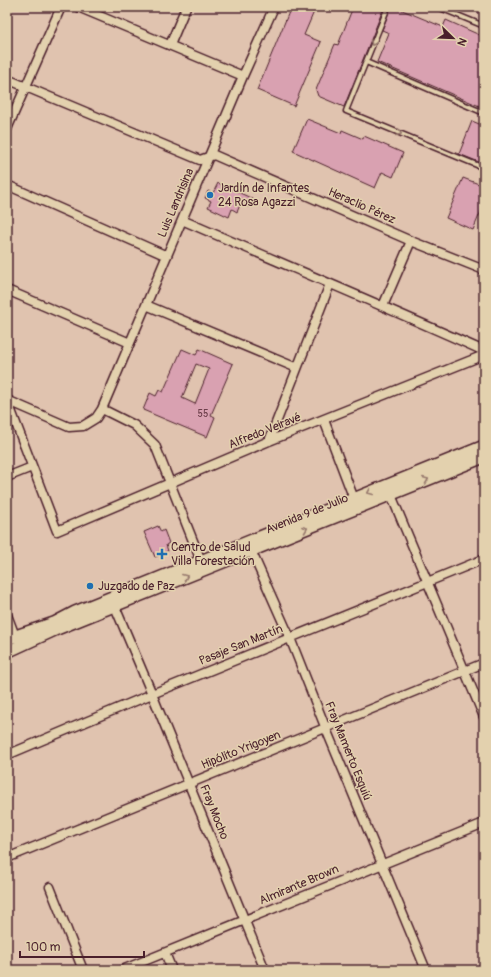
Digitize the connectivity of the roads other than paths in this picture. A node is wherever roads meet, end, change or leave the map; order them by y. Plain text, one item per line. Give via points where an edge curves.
1 (61, 7) edge
2 (78, 7) edge
3 (186, 7) edge
4 (274, 7) edge
5 (388, 7) edge
6 (438, 7) edge
7 (484, 26) edge
8 (170, 46) junction
9 (366, 62) junction
10 (243, 76) junction
11 (7, 79) edge
12 (25, 87) junction
13 (484, 113) edge
14 (7, 129) edge
15 (209, 157) junction
16 (484, 168) edge
17 (7, 185) edge
18 (182, 220) junction
19 (411, 241) junction
20 (167, 256) junction
21 (484, 270) edge
22 (330, 284) junction
23 (7, 290) edge
24 (146, 305) junction
25 (383, 306) junction
26 (130, 343) junction
27 (484, 351) edge
28 (484, 355) edge
29 (297, 368) junction
30 (7, 400) edge
31 (102, 409) junction
32 (324, 420) junction
33 (270, 441) junction
34 (484, 446) edge
35 (484, 457) edge
36 (32, 466) junction
37 (7, 476) edge
38 (170, 484) junction
39 (389, 490) junction
40 (354, 499) junction
41 (250, 546) junction
42 (484, 559) edge
43 (201, 561) junction
44 (427, 582) junction
45 (113, 602) junction
46 (7, 615) edge
47 (11, 637) edge
48 (290, 638) junction
49 (7, 652) edge
50 (484, 663) edge
51 (465, 670) junction
52 (152, 694) junction
53 (484, 717) edge
54 (326, 729) junction
55 (7, 754) edge
56 (189, 784) junction
57 (484, 823) edge
58 (7, 858) edge
59 (382, 864) junction
60 (50, 887) dead end
61 (244, 921) junction
62 (166, 953) junction
63 (83, 970) edge
64 (122, 970) edge
65 (172, 970) edge
66 (265, 970) edge
67 (426, 970) edge

1 - 12 street
2 - 8 street
3 - 8 street
4 - 10 street, Luis Landrisina
5 -> 9 lane
6 - 7 lane
8 - 10 street
9 - 13 lane
9 -> 16 lane via 346,110
10 - 15 street, Luis Landrisina
11 - 12 street, Heraclio Pérez
12 - 14 street
12 - 15 street, Heraclio Pérez via 200,160
15 - 18 street, Luis Landrisina
15 - 19 street, Heraclio Pérez via 214,155
17 - 20 street
18 - 20 street, Luis Landrisina
18 - 22 street
19 - 21 street, Heraclio Pérez
19 - 25 street
20 - 24 street, Luis Landrisina
22 - 25 street
22 - 29 street
23 - 26 street
24 - 26 street, Luis Landrisina
24 - 29 street
25 - 27 street
26 - 31 street, Luis Landrisina
28 - 32 street, Alfredo Veiravé
29 - 33 street
30 - 31 street via 69,427 83,426 96,418
30 - 36 street
31 - 38 street via 134,425 155,445
32 - 33 street, Alfredo Veiravé
32 - 40 street
33 - 38 street, Alfredo Veiravé
34 - 39 main road, Avenida 9 de Julio
39 -> 35 main road, Avenida 9 de Julio
36 - 37 street
36 - 38 street, Alfredo Veiravé via 56,531
38 - 43 street
39 -> 40 main road, Avenida 9 de Julio
41 -> 39 main road, Avenida 9 de Julio
39 - 44 street
40 - 41 main road, Avenida 9 de Julio
41 - 43 main road, Avenida 9 de Julio
45 -> 41 main road, Avenida 9 de Julio
41 - 48 street, Fray Mamerto Esquiú
42 - 44 street, Pasaje San Martín
43 - 45 main road, Avenida 9 de Julio
44 - 48 street, Pasaje San Martín
44 - 51 street
45 - 47 main road, Avenida 9 de Julio via 75,612 54,623
45 - 49 main road, Avenida 9 de Julio
45 - 52 street, Fray Mocho
46 - 47 street
48 - 52 street, Pasaje San Martín
48 - 54 street, Fray Mamerto Esquiú
50 - 51 street, Hipólito Yrigoyen
51 - 53 street
51 - 54 street, Hipólito Yrigoyen
52 - 55 street, Pasaje San Martín
52 - 56 street, Fray Mocho
54 - 56 street, Hipólito Yrigoyen
54 - 59 street, Fray Mamerto Esquiú
56 - 58 street, Hipólito Yrigoyen
56 - 61 street, Fray Mocho
57 - 59 street, Almirante Brown
59 - 61 street, Almirante Brown
59 - 67 street, Fray Mamerto Esquiú
60 - 63 street
61 - 62 street, Almirante Brown
61 - 66 street, Fray Mocho
62 - 64 street, Almirante Brown
62 - 65 street

